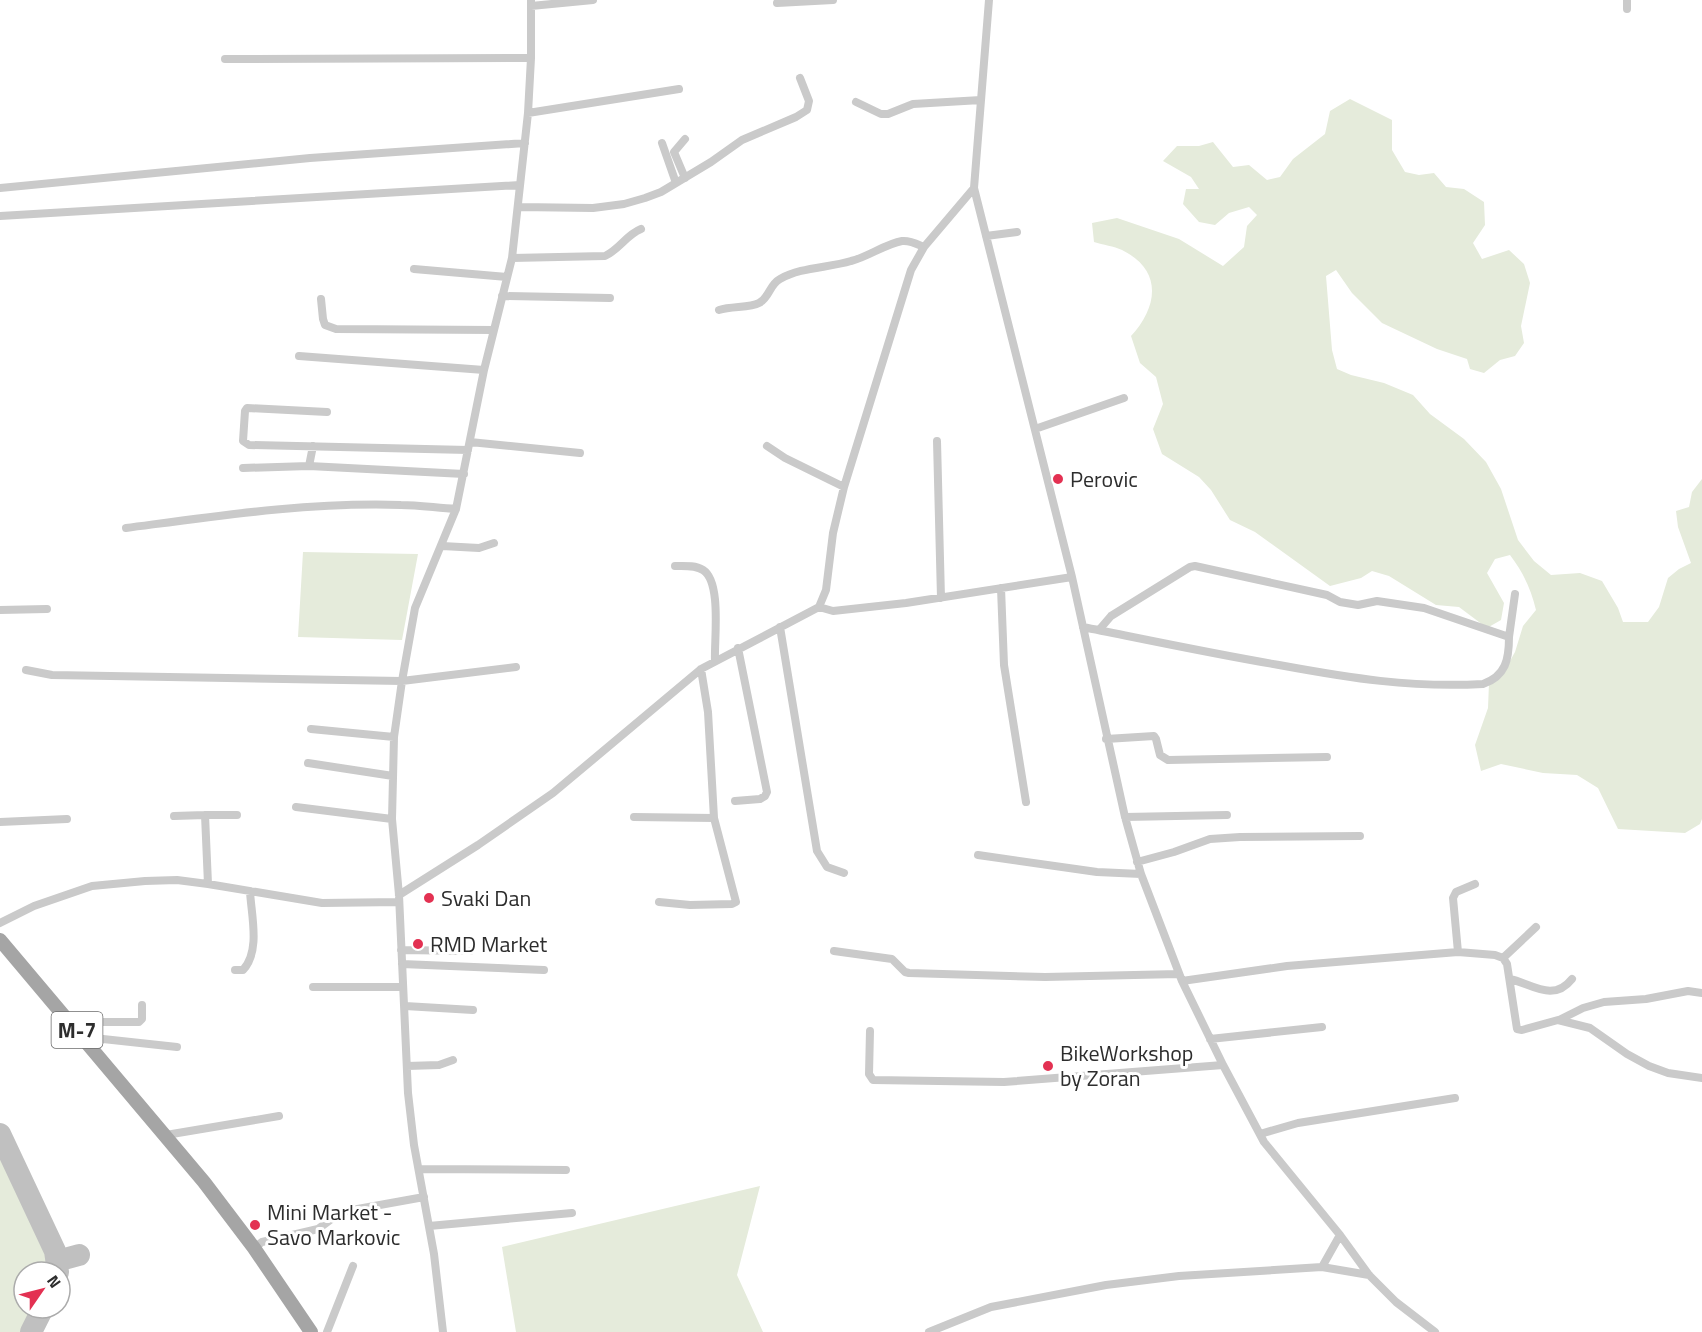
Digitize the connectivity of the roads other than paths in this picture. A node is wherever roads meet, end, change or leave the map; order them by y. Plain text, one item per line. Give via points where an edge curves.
1 (593, 0) edge
2 (833, 0) edge
3 (989, 0) edge
4 (531, 3) edge
5 (777, 3) dead end
6 (531, 58) junction
7 (225, 59) dead end
8 (800, 78) dead end
9 (679, 89) dead end
10 (981, 100) junction
11 (856, 102) dead end
12 (528, 113) junction
13 (685, 139) dead end
14 (525, 143) junction
15 (662, 144) dead end
16 (685, 178) junction
17 (676, 183) junction
18 (520, 185) junction
19 (0, 188) edge
20 (974, 188) junction
21 (519, 207) junction
22 (0, 216) edge
23 (641, 229) dead end
24 (1017, 232) dead end
25 (986, 236) junction
26 (924, 247) junction
27 (512, 258) junction
28 (414, 269) dead end
29 (507, 277) junction
30 (502, 296) junction
31 (610, 298) dead end
32 (321, 300) dead end
33 (719, 310) dead end
34 (494, 330) junction
35 (299, 356) dead end
36 (484, 370) junction
37 (1124, 398) dead end
38 (327, 412) dead end
39 (1035, 429) junction
40 (937, 441) dead end
41 (313, 446) junction
42 (469, 446) junction
43 (767, 446) dead end
44 (580, 453) dead end
45 (309, 466) junction
46 (243, 468) dead end
47 (464, 474) junction
48 (844, 487) junction
49 (456, 509) junction
50 (126, 528) dead end
51 (494, 543) dead end
52 (442, 546) junction
53 (675, 566) dead end
54 (1072, 577) junction
55 (1001, 588) junction
56 (1515, 594) dead end
57 (940, 598) junction
58 (819, 607) junction
59 (47, 609) dead end
60 (0, 610) edge
61 (780, 627) junction
62 (1083, 627) junction
63 (1098, 630) junction
64 (1509, 637) junction
65 (738, 648) junction
66 (716, 661) junction
67 (516, 667) dead end
68 (701, 669) junction
69 (26, 670) dead end
70 (402, 681) junction
71 (311, 729) dead end
72 (394, 737) junction
73 (1106, 739) junction
74 (1328, 758) dead end
75 (308, 763) dead end
76 (393, 776) junction
77 (735, 801) dead end
78 (1026, 802) dead end
79 (296, 807) dead end
80 (205, 814) junction
81 (237, 815) dead end
82 (1227, 815) dead end
83 (174, 816) dead end
84 (633, 817) dead end
85 (1125, 817) junction
86 (714, 818) junction
87 (67, 819) dead end
88 (393, 819) junction
89 (0, 822) edge
90 (1360, 836) dead end
91 (978, 855) dead end
92 (1137, 862) junction
93 (844, 873) dead end
94 (1141, 874) junction
95 (208, 884) junction
96 (1475, 884) dead end
97 (250, 891) junction
98 (399, 898) junction
99 (659, 902) dead end
100 (0, 923) edge
101 (1536, 927) dead end
102 (0, 940) edge
103 (401, 950) junction
104 (470, 951) dead end
105 (834, 951) dead end
106 (1458, 952) junction
107 (1503, 958) junction
108 (402, 964) junction
109 (235, 970) dead end
110 (544, 970) dead end
111 (1181, 978) junction
112 (1510, 979) junction
113 (1572, 979) dead end
114 (313, 987) dead end
115 (403, 987) junction
116 (1702, 993) edge
117 (142, 1005) dead end
118 (405, 1006) junction
119 (473, 1010) dead end
120 (1558, 1020) junction
121 (1322, 1027) dead end
122 (75, 1028) junction
123 (870, 1031) dead end
124 (1210, 1039) junction
125 (91, 1046) junction
126 (177, 1047) dead end
127 (453, 1060) dead end
128 (1223, 1065) junction
129 (407, 1066) junction
130 (1702, 1078) edge
131 (1455, 1098) dead end
132 (279, 1116) dead end
133 (1260, 1134) junction
134 (166, 1135) junction
135 (419, 1169) junction
136 (566, 1170) dead end
137 (424, 1197) junction
138 (572, 1213) dead end
139 (429, 1226) junction
140 (1340, 1235) junction
141 (254, 1248) junction
142 (353, 1266) dead end
143 (1322, 1267) junction
144 (1369, 1275) junction
145 (311, 1332) edge
146 (327, 1332) edge
147 (443, 1332) edge
148 (929, 1332) edge
149 (1435, 1332) edge

1 - 4 street
2 - 5 street
3 - 10 street
4 - 6 street
6 - 7 street
6 - 12 street
8 - 16 street via 807,110 742,140
9 - 12 street
10 - 11 street via 913,104 888,114
10 - 20 street
12 - 14 street
13 - 16 street via 674,152
14 - 18 street
14 - 19 street via 310,158
15 - 17 street
16 - 17 street
17 - 21 street via 662,192 624,204 593,208
18 - 21 street
18 - 22 street
20 - 25 street
20 - 26 street
21 - 27 street
23 - 27 street via 605,256
24 - 25 street
25 - 39 street
26 - 33 street via 902,241 852,261 803,271 777,281 758,304
26 - 48 street via 911,270
27 - 29 street
28 - 29 street
29 - 30 street
30 - 31 street
30 - 34 street
32 - 34 street via 325,325 336,329
34 - 36 street
35 - 36 street
36 - 42 street
37 - 39 street
38 - 41 street via 250,407 245,411 245,443
39 - 54 street
40 - 57 street
41 - 42 street
41 - 45 street
42 - 44 street
42 - 47 street
43 - 48 street
45 - 46 street
45 - 47 street
47 - 49 street
48 - 58 street via 826,590
49 - 50 street via 325,506
49 - 52 street
51 - 52 street via 479,548
52 - 70 street via 415,608
53 - 66 street via 697,567 712,580
54 - 55 street
54 - 62 street
55 - 57 street
55 - 78 street via 1004,665
56 - 64 street
57 - 58 street via 832,611
58 - 61 street
59 - 60 street
61 - 65 street
61 - 93 street via 817,851 827,867
62 - 63 street
62 - 73 street
63 - 64 street via 1111,616 1195,566 1327,595 1347,603 1377,601 1424,608
63 - 64 street via 1365,681 1426,686 1490,682 1505,669
65 - 66 street
65 - 77 street via 767,792 760,799
66 - 68 street
67 - 70 street
68 - 86 street via 708,712
68 - 98 street via 553,793
69 - 70 street via 52,675
70 - 72 street
71 - 72 street
72 - 76 street
73 - 74 street via 1154,736 1160,755 1168,760
73 - 85 street
75 - 76 street
76 - 88 street
79 - 88 street
80 - 81 street
80 - 83 street
80 - 95 street
82 - 85 street
84 - 86 street
85 - 92 street
86 - 99 street via 735,902
87 - 89 street
88 - 98 street
90 - 92 street via 1210,839
91 - 94 street via 1097,872
92 - 94 street
94 - 111 street
95 - 97 street
95 - 100 street via 177,880 92,886 34,906
96 - 106 street via 1456,892 1453,898
97 - 98 street via 322,903
97 - 109 street via 254,913 252,954 243,970
98 - 103 street
101 - 107 street
102 - 122 main road, M-7
103 - 104 street
103 - 108 street
105 - 111 street via 892,959 909,974
106 - 107 street
106 - 111 street
107 - 112 street
108 - 110 street
108 - 115 street
111 - 124 street
112 - 113 street via 1551,990
112 - 120 street via 1517,1029
114 - 115 street
115 - 118 street
116 - 120 street via 1688,991 1604,1002
117 - 122 street via 141,1021 88,1022
118 - 119 street
118 - 129 street
120 - 130 street via 1590,1028 1649,1066
121 - 124 street
122 - 125 main road, M-7
123 - 128 street via 869,1074 873,1080 1004,1082
124 - 128 street
125 - 126 street via 103,1039
125 - 134 main road, M-7
127 - 129 street via 439,1065
128 - 133 street
129 - 135 street
131 - 133 street via 1298,1123
132 - 134 street
133 - 140 street
134 - 141 main road, M-7
135 - 136 street
135 - 137 street
137 - 139 street
137 - 141 street via 341,1212 318,1229 262,1242
138 - 139 street
139 - 147 street
140 - 143 street
140 - 144 street
141 - 145 main road, M-7
142 - 146 street
143 - 144 street
143 - 148 street via 1106,1285 991,1307
144 - 149 street

